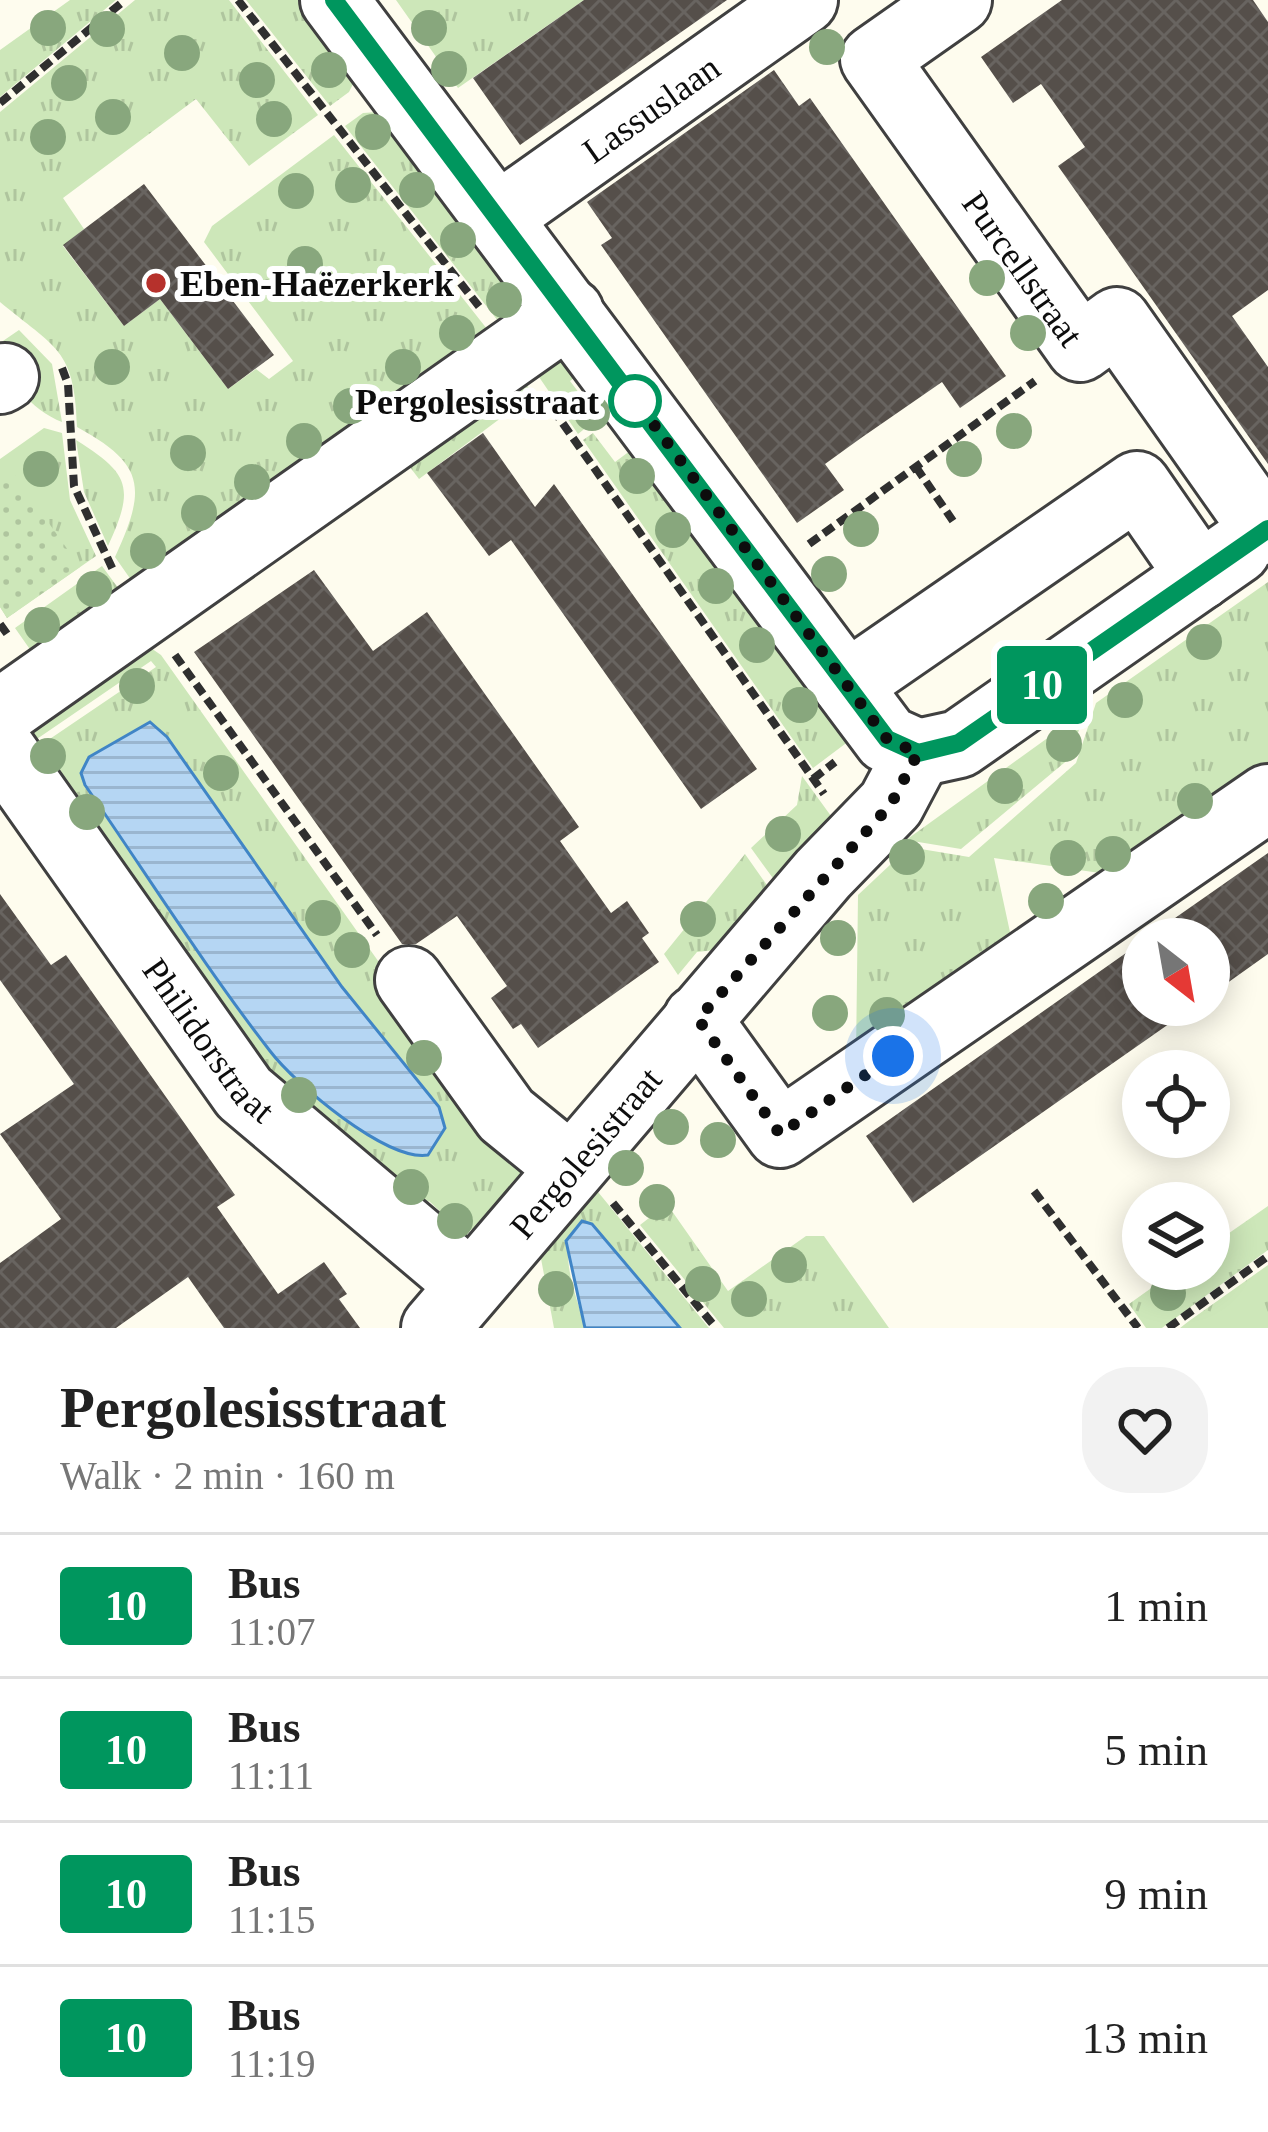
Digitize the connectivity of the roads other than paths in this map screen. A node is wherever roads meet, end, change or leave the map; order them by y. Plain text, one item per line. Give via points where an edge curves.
1 (334, 0) edge
2 (803, 0) edge
3 (958, 0) edge
4 (499, 216) junction
5 (570, 312) junction
6 (1267, 530) edge
7 (1200, 575) junction
8 (847, 685) junction
9 (0, 713) edge
10 (0, 747) edge
11 (918, 753) junction
12 (1268, 798) edge
13 (409, 980) road end
14 (698, 1019) junction
15 (571, 1168) junction
16 (453, 1307) edge

1 - 4 street
2 - 4 street, Lassuslaan
3 - 6 street, Purcellstraat via 874,59
4 - 5 street
5 - 8 street
5 - 9 street
6 - 7 street
7 - 8 street via 1137,485
7 - 11 street via 959,743
8 - 11 street via 887,739
10 - 16 street, Philidorstraat via 244,1093
11 - 14 street, Pergolesistraat via 891,804
12 - 14 street via 780,1134
13 - 15 street via 506,1115
14 - 15 street, Pergolesistraat
15 - 16 street, Pergolesistraat

